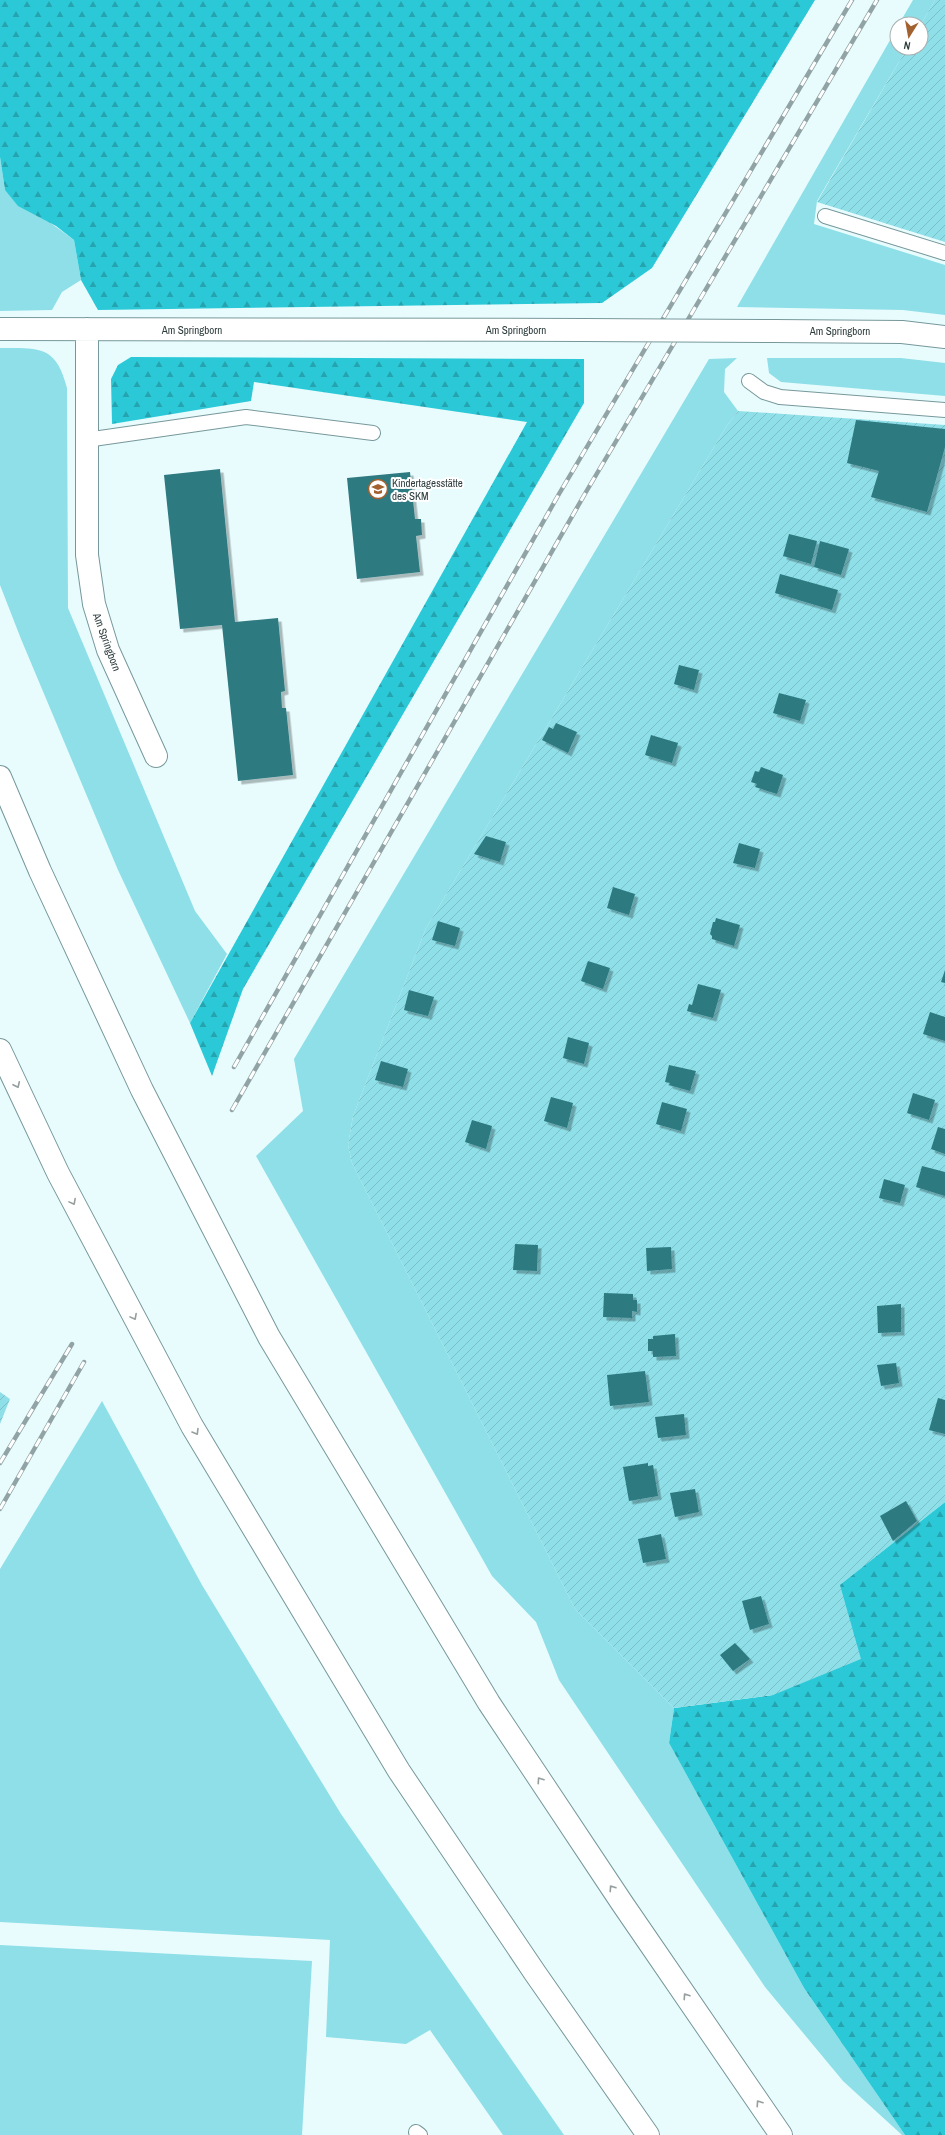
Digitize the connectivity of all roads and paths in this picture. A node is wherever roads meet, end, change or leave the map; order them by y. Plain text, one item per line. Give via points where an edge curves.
1 (825, 216) dead end
2 (945, 253) edge
3 (0, 329) edge
4 (87, 329) junction
5 (945, 336) edge
6 (749, 382) dead end
7 (945, 410) edge
8 (373, 434) dead end
9 (86, 440) junction
10 (156, 756) dead end
11 (0, 776) edge
12 (0, 1050) edge
13 (648, 2135) edge
14 (781, 2135) edge

1 - 2 lane
3 - 4 main road, Am Springborn
4 - 5 main road, Am Springborn, bridge via 902,332
4 - 9 main road, Am Springborn
6 - 7 lane via 764,392 780,397
8 - 9 lane via 246,417
9 - 10 main road, Am Springborn via 87,555 94,604 108,650
14 -> 11 main road via 489,1703 269,1337 142,1090 40,871
12 -> 13 main road via 58,1174 196,1433 399,1771

